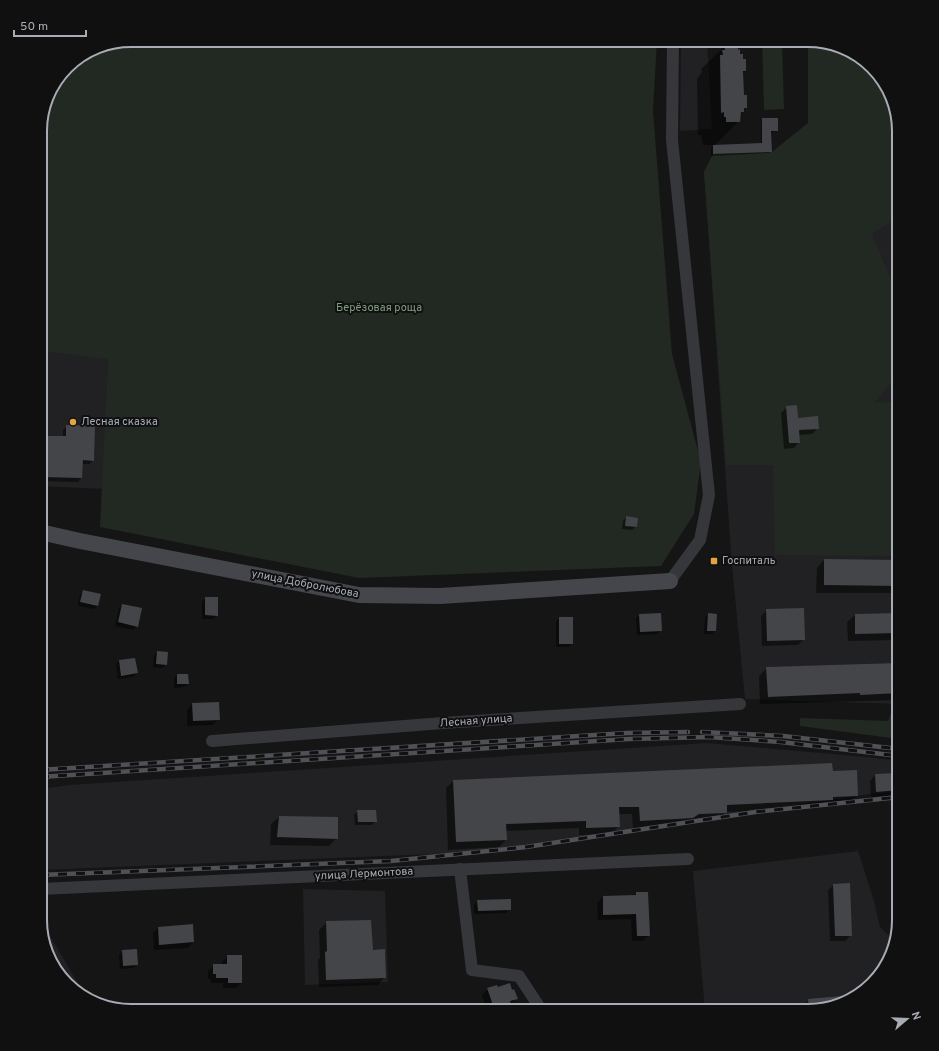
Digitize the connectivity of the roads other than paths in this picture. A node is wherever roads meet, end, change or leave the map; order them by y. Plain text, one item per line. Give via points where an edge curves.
1 (673, 47) edge
2 (47, 534) edge
3 (670, 581) joint
4 (740, 704) dead end
5 (212, 741) dead end
6 (688, 860) dead end
7 (460, 870) junction
8 (47, 889) edge
9 (537, 1004) edge

1 - 3 street via 672,140 709,495 700,540
2 - 3 street, улица Добролюбова via 359,595 440,596
4 - 5 street, Лесная улица
6 - 7 street, улица Лермонтова
7 - 8 street, улица Лермонтова
7 - 9 street via 472,970 519,976

